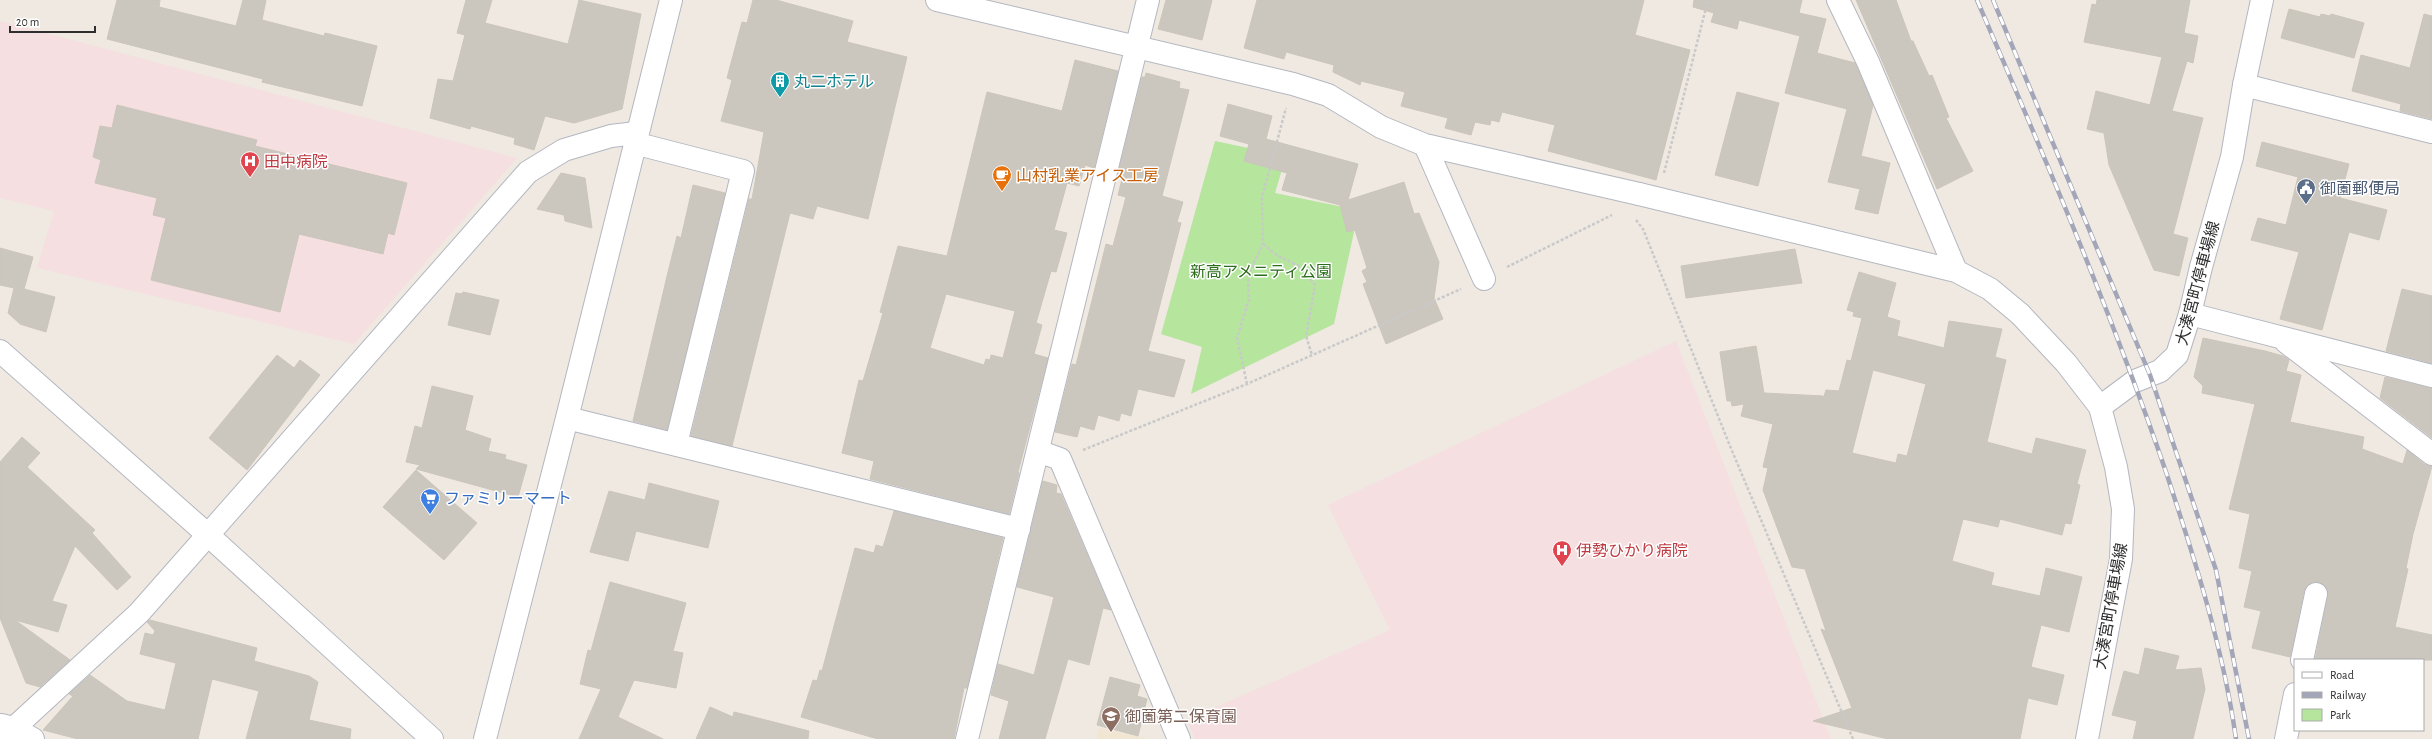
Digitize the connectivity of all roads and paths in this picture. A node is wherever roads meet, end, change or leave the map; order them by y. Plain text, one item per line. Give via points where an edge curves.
1 (671, 0) edge
2 (937, 0) edge
3 (1148, 0) edge
4 (1708, 0) edge
5 (1838, 0) edge
6 (2262, 0) edge
7 (1136, 47) junction
8 (1293, 84) junction
9 (2244, 84) junction
10 (2432, 132) edge
11 (635, 138) junction
12 (1425, 145) junction
13 (1648, 196) junction
14 (1619, 211) dead end
15 (1263, 244) junction
16 (1956, 271) junction
17 (1484, 279) junction
18 (2190, 314) junction
19 (2278, 336) junction
20 (0, 352) edge
21 (1312, 355) junction
22 (2432, 376) edge
23 (1247, 384) junction
24 (2100, 407) junction
25 (567, 418) junction
26 (676, 444) junction
27 (1038, 451) junction
28 (2432, 454) edge
29 (1060, 459) junction
30 (1019, 530) junction
31 (208, 535) junction
32 (2316, 594) dead end
33 (2302, 659) edge
34 (2294, 699) edge
35 (5, 731) edge
36 (33, 739) edge
37 (432, 739) edge
38 (485, 739) edge
39 (967, 739) edge
40 (1179, 739) edge
41 (1853, 739) edge
42 (2088, 739) edge
43 (2286, 739) edge

1 - 11 street
2 - 7 street
3 - 7 street
4 - 13 path
5 - 16 street via 1868,62
6 - 9 street, 大湊宮町停車場線
7 - 8 street
7 - 27 street
8 - 12 street via 1328,95 1382,127
8 - 15 path via 1262,197
9 - 10 street
9 - 18 street, 大湊宮町停車場線 via 2232,157
11 - 25 street
11 - 26 street via 743,171
11 - 31 street via 611,136 564,150 528,172
12 - 13 street
12 - 17 street
13 - 16 street
13 - 41 path via 1633,216 1643,228 1730,446
14 - 17 path
15 - 21 path via 1278,256 1301,267 1315,285 1306,336
15 - 23 path via 1248,274 1248,299 1238,338
16 - 24 street via 1990,289 2020,314 2066,363
17 - 21 path
18 - 19 street
18 - 24 street, 大湊宮町停車場線 via 2177,355 2160,371 2135,381
19 - 22 street
19 - 28 street
20 - 31 street
21 - 23 path
23 - 29 path
24 - 42 street, 大湊宮町停車場線 via 2120,488 2121,552
25 - 26 street
25 - 38 street
26 - 30 street
27 - 29 street
27 - 30 street
29 - 40 street
30 - 39 street
31 - 35 street via 139,612
31 - 37 street
32 - 33 street
34 - 43 street
35 - 36 street

